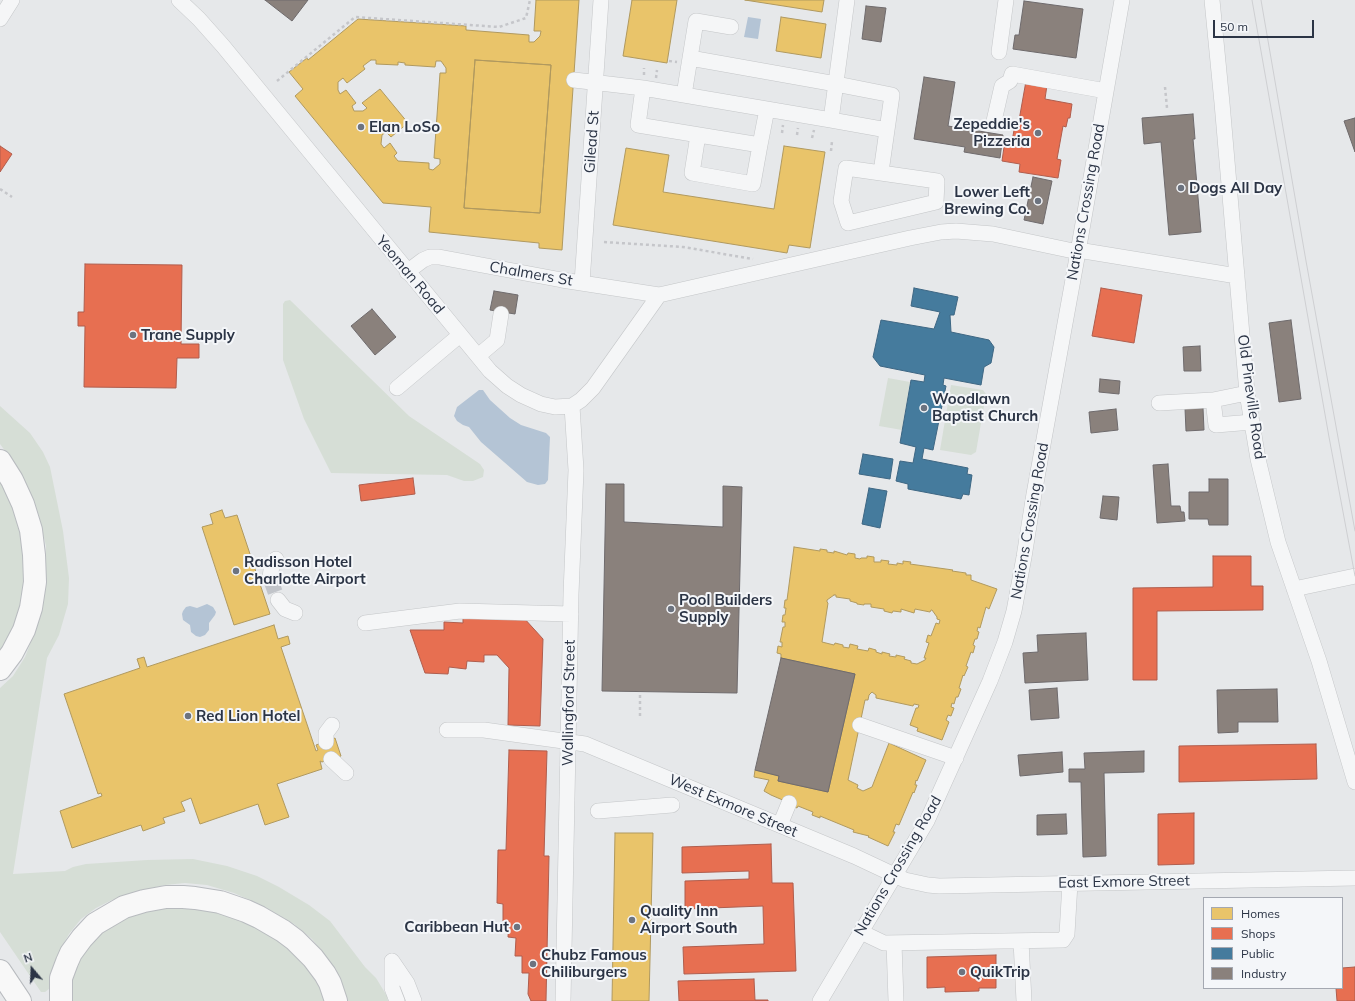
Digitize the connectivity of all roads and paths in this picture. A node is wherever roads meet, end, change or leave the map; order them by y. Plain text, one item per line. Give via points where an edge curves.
1 (12, 0) edge
2 (179, 0) edge
3 (530, 0) edge
4 (601, 0) edge
5 (847, 0) edge
6 (1006, 0) edge
7 (1122, 0) edge
8 (1212, 0) edge
9 (0, 19) edge
10 (731, 27) dead end
11 (999, 52) dead end
12 (690, 58) junction
13 (574, 80) dead end
14 (276, 81) dead end
15 (596, 82) junction
16 (836, 84) junction
17 (1165, 87) dead end
18 (642, 88) junction
19 (1106, 90) junction
20 (684, 95) junction
21 (1167, 108) dead end
22 (767, 109) junction
23 (785, 112) junction
24 (831, 120) junction
25 (994, 121) dead end
26 (887, 130) junction
27 (782, 133) dead end
28 (698, 135) junction
29 (832, 141) dead end
30 (760, 145) junction
31 (831, 151) dead end
32 (881, 172) junction
33 (0, 189) edge
34 (12, 197) dead end
35 (604, 242) dead end
36 (1078, 251) junction
37 (758, 260) dead end
38 (407, 272) junction
39 (1236, 276) junction
40 (582, 283) junction
41 (659, 295) junction
42 (501, 314) dead end
43 (460, 335) junction
44 (478, 356) junction
45 (397, 388) dead end
46 (1247, 393) junction
47 (1212, 400) junction
48 (1159, 403) dead end
49 (572, 406) junction
50 (1252, 422) junction
51 (0, 461) edge
52 (276, 559) dead end
53 (1355, 576) edge
54 (270, 578) tunnel mouth
55 (1294, 589) junction
56 (278, 600) tunnel mouth
57 (295, 613) dead end
58 (571, 614) junction
59 (365, 622) dead end
60 (0, 669) edge
61 (640, 694) dead end
62 (640, 716) dead end
63 (332, 725) dead end
64 (860, 725) dead end
65 (447, 730) dead end
66 (326, 742) dead end
67 (568, 742) junction
68 (956, 758) junction
69 (331, 759) dead end
70 (346, 773) dead end
71 (1355, 782) edge
72 (789, 803) dead end
73 (672, 805) dead end
74 (598, 811) dead end
75 (780, 825) junction
76 (895, 876) junction
77 (1355, 878) edge
78 (1070, 883) junction
79 (861, 932) junction
80 (1021, 941) junction
81 (894, 943) junction
82 (0, 972) edge
83 (20, 1001) edge
84 (61, 1001) edge
85 (336, 1001) edge
86 (397, 1001) edge
87 (414, 1001) edge
88 (563, 1001) edge
89 (820, 1001) edge
90 (896, 1001) edge
91 (1024, 1001) edge

1 - 9 street
2 - 38 street, Yeoman Road via 223,46
3 - 14 path via 526,18 499,27 355,17
4 - 15 street, Gilead St
5 - 16 street
6 - 11 street
7 - 19 street, Nations Crossing Road
8 - 39 street, Old Pineville Road
10 - 12 street via 696,21
12 - 16 street
12 - 20 street
13 - 15 street
15 - 18 street
15 - 40 street, Gilead St
16 - 24 street
16 - 26 street via 892,95
17 - 21 path
18 - 20 street
18 - 28 street via 638,125
19 - 25 street via 1012,74 1010,81 1002,86
19 - 36 street, Nations Crossing Road
20 - 22 street
22 - 23 street
22 - 30 street
23 - 24 street
23 - 27 path
24 - 26 street
26 - 32 street
28 - 30 street
28 - 30 street via 692,173 753,184
29 - 31 path
32 - 32 street via 937,181 936,202 848,223 841,201 846,168
33 - 34 path
35 - 37 path via 684,247
36 - 39 street
36 - 41 street via 993,234 941,232
36 - 68 street, Nations Crossing Road via 1014,611 990,681
38 - 40 street, Chalmers St via 423,260 439,257
38 - 43 street, Yeoman Road
39 - 46 street, Old Pineville Road
40 - 41 street, Chalmers St
41 - 49 street via 593,388
42 - 44 street via 497,340
43 - 44 street, Yeoman Road
43 - 45 street
44 - 49 street, Yeoman Road via 490,371 521,395 540,404 555,407
46 - 47 street
46 - 50 street, Old Pineville Road
47 - 48 street
47 - 50 street via 1216,425
49 - 58 street, Wallingford Street via 576,470
50 - 55 street, Old Pineville Road via 1268,504
51 - 60 highway via 23,504 31,530 35,582 24,630
52 - 54 street
53 - 55 street
55 - 71 street, Old Pineville Road
56 - 57 street via 285,608
58 - 59 street via 460,611
58 - 67 street, Wallingford Street
61 - 62 path
63 - 66 street via 326,733
64 - 68 street
65 - 67 street, West Exmore Street via 484,730
67 - 75 street, West Exmore Street via 585,744
67 - 88 street, Wallingford Street
68 - 76 street, Nations Crossing Road via 927,821
69 - 70 street
72 - 75 street
73 - 74 street
75 - 76 street, West Exmore Street
76 - 78 street, East Exmore Street via 939,886
76 - 79 street, Nations Crossing Road
77 - 78 street, East Exmore Street
78 - 80 street via 1067,934 1063,940
79 - 81 street via 884,943
79 - 89 street, Nations Crossing Road
80 - 81 street
80 - 91 street
81 - 90 street
82 - 83 highway
84 - 85 highway via 61,978 67,962 82,938 95,924 124,907 166,897 220,902 259,916 295,940 313,958 330,983
86 - 87 street via 392,988 392,961 407,983

